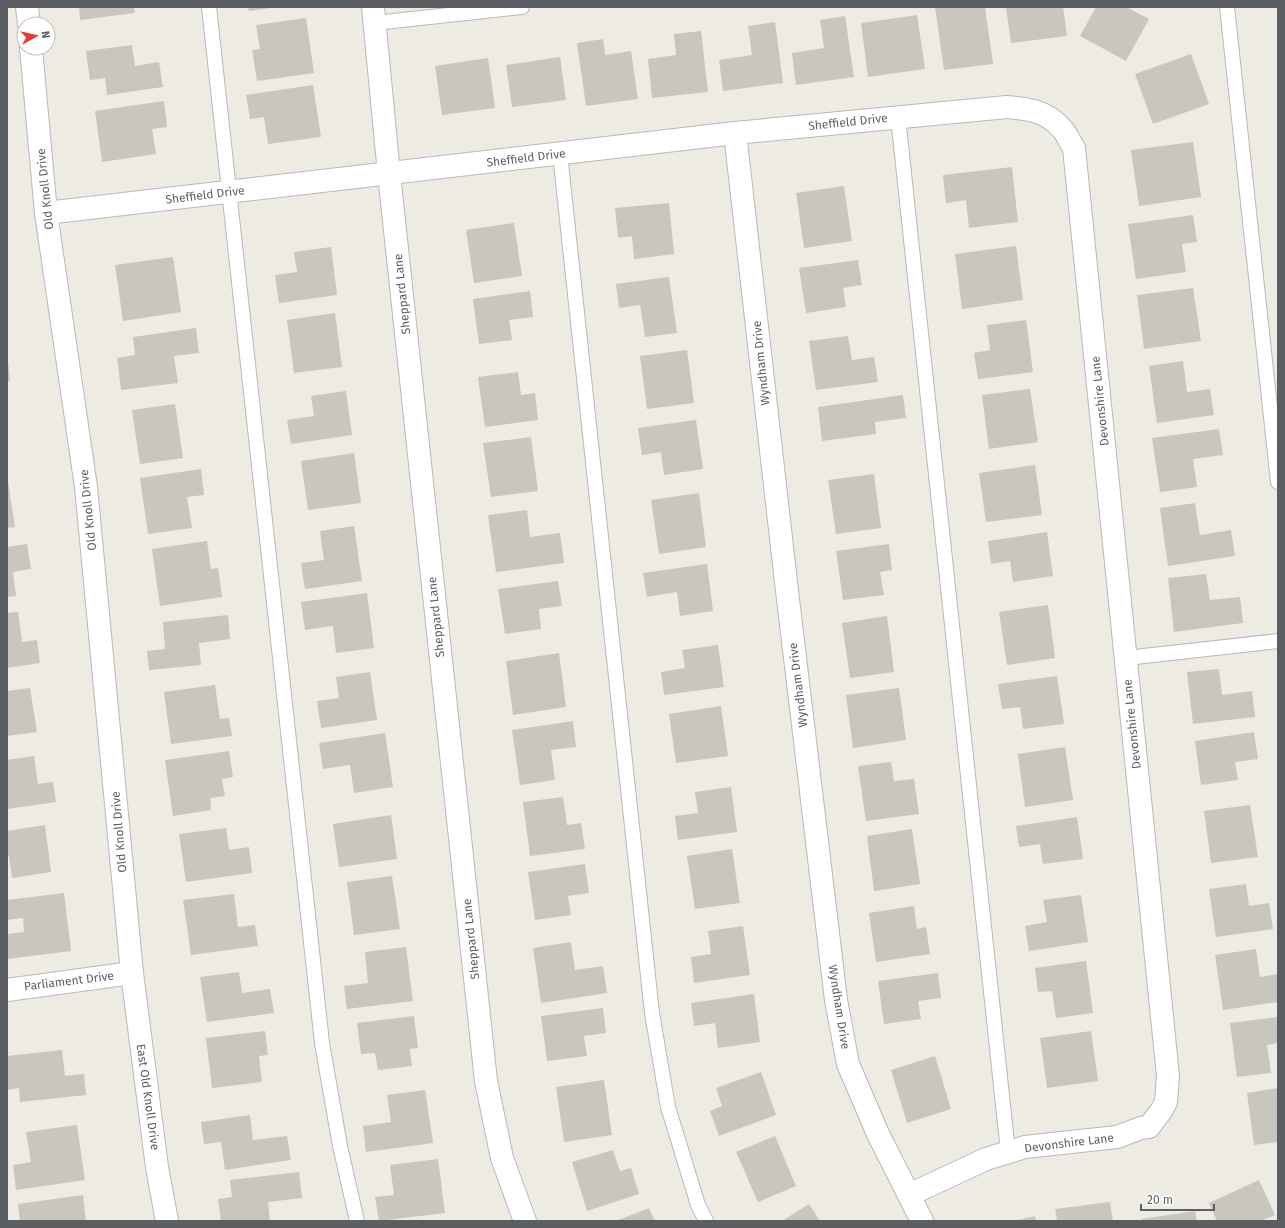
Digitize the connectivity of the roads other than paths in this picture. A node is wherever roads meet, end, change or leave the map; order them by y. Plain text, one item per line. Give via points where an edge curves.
1 (209, 7) edge
2 (522, 7) edge
3 (1227, 7) edge
4 (374, 15) edge
5 (32, 56) edge
6 (1007, 107) joint
7 (898, 117) junction
8 (735, 133) junction
9 (560, 154) junction
10 (389, 174) junction
11 (229, 192) junction
12 (46, 213) junction
13 (1278, 482) edge
14 (1278, 641) edge
15 (1126, 658) junction
16 (132, 973) junction
17 (7, 990) edge
18 (1008, 1152) junction
19 (909, 1195) junction
20 (167, 1221) edge
21 (357, 1221) edge
22 (525, 1221) edge
23 (706, 1221) edge
24 (922, 1221) edge

1 - 11 lane
2 - 4 lane
3 - 13 lane
4 - 10 street, Sheppard Lane
5 - 12 street, Old Knoll Drive
6 - 7 street, Sheffield Drive
6 - 15 street, Devonshire Lane via 1029,109 1046,115 1063,130 1074,148
7 - 8 street, Sheffield Drive
7 - 18 lane
8 - 9 street, Sheffield Drive
8 - 19 street, Wyndham Drive via 836,1000 848,1064 878,1134
9 - 10 street, Sheffield Drive
9 - 23 lane via 652,1013 668,1108 698,1205
10 - 11 street, Sheffield Drive
10 - 22 street, Sheppard Lane via 486,1081 502,1158
11 - 12 street, Sheffield Drive
11 - 21 lane via 322,1043 340,1146
12 - 16 street, Old Knoll Drive via 86,487
14 - 15 lane
15 - 18 street, Devonshire Lane via 1168,1076 1166,1102 1149,1127 1117,1137 1025,1147
16 - 17 street, Parliament Drive
16 - 20 street, East Old Knoll Drive
18 - 19 street, Devonshire Lane via 986,1158
19 - 24 street, Wyndham Drive

